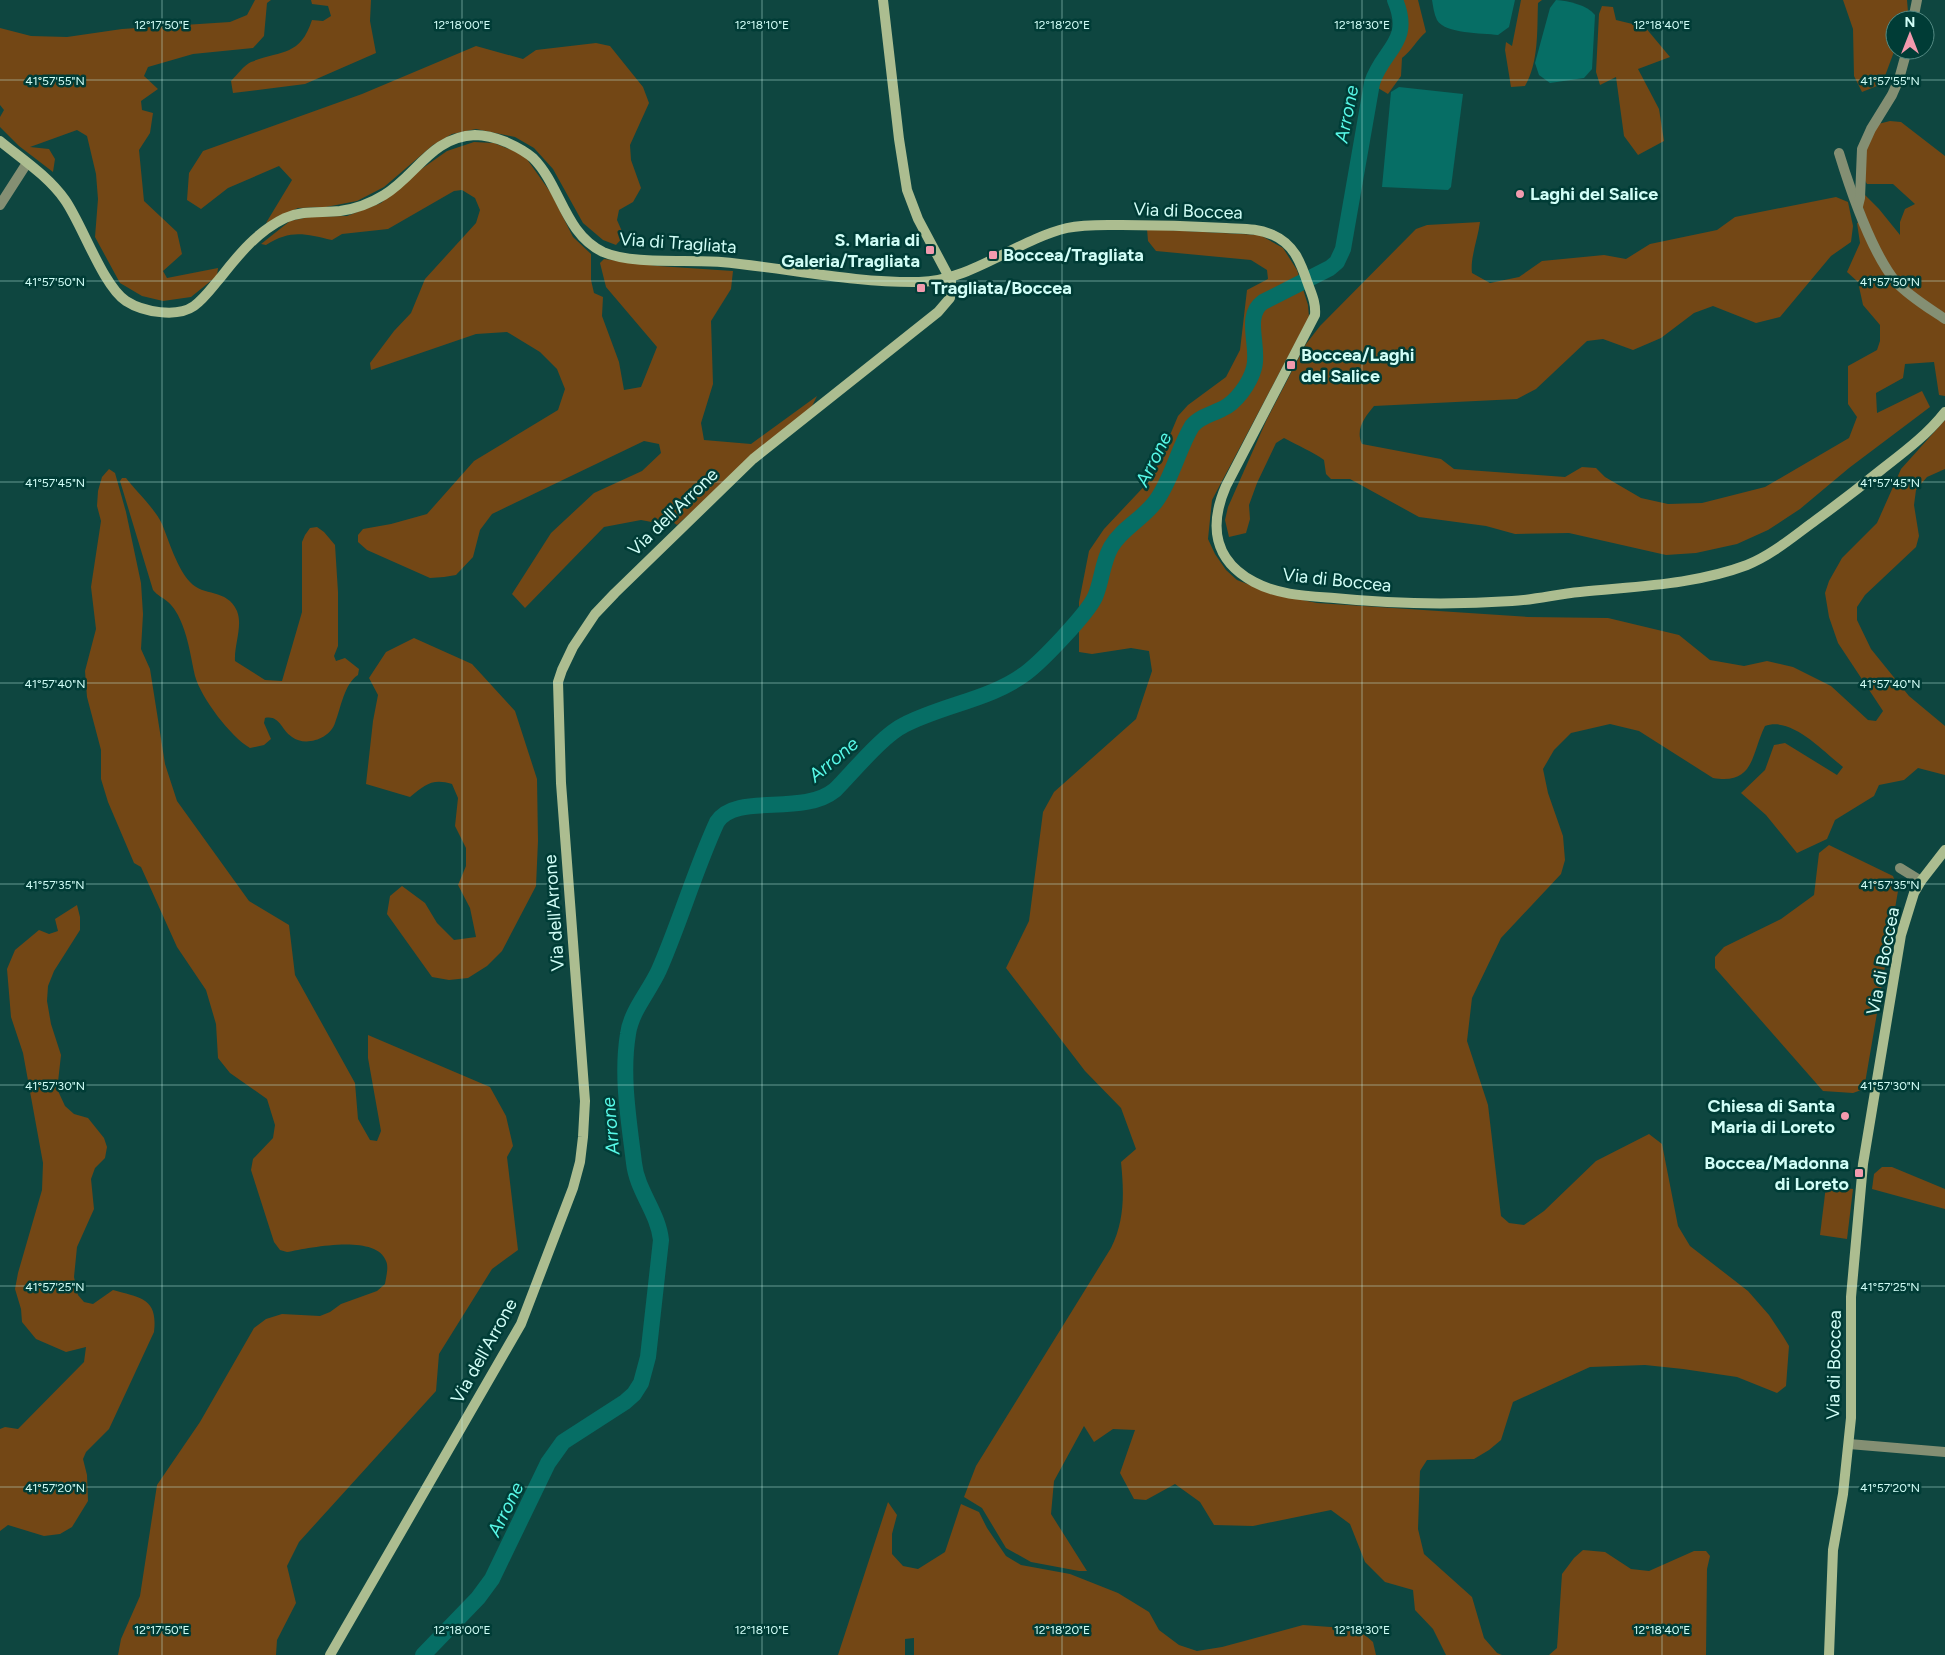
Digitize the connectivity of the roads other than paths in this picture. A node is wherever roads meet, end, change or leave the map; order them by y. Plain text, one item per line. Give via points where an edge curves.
1 (883, 0) edge
2 (1904, 60) edge
3 (0, 141) edge
4 (1839, 152) dead end
5 (26, 163) junction
6 (0, 205) edge
7 (1858, 207) junction
8 (950, 276) junction
9 (1945, 319) edge
10 (1945, 412) edge
11 (1945, 850) edge
12 (1900, 868) dead end
13 (1921, 881) junction
14 (1849, 1444) junction
15 (1945, 1452) edge
16 (330, 1655) edge
17 (1829, 1655) edge

1 - 8 street via 907,190 918,219
2 - 7 street via 1892,95 1862,149
3 - 5 street, Via di Tragliata
4 - 7 street
5 - 6 street
5 - 8 street, Via di Tragliata via 67,202 116,292 129,303 151,310 179,311 195,305 240,253 276,224 297,214 346,210 373,201 390,192 434,150 473,135 501,140 529,154 546,176 575,228 594,246 613,255 641,260 718,262 908,282 933,281
7 - 9 street via 1877,251 1896,282
8 - 10 street, Via di Boccea via 1057,231 1077,226 1202,226 1264,232 1286,243 1301,262 1315,310 1226,486 1215,526 1218,541 1231,564 1252,581 1286,593 1406,604 1458,603 1514,601 1707,578 1749,564 1775,550 1904,452
8 - 16 street, Via dell'Arrone via 951,293 943,308 739,471 604,604 566,661 558,682 558,723 585,1101 580,1162 521,1324
11 - 13 street, Via di Boccea
12 - 13 street
13 - 14 street, Via di Boccea via 1901,935 1863,1164 1851,1297
14 - 15 street
14 - 17 street, Via di Boccea via 1833,1550

